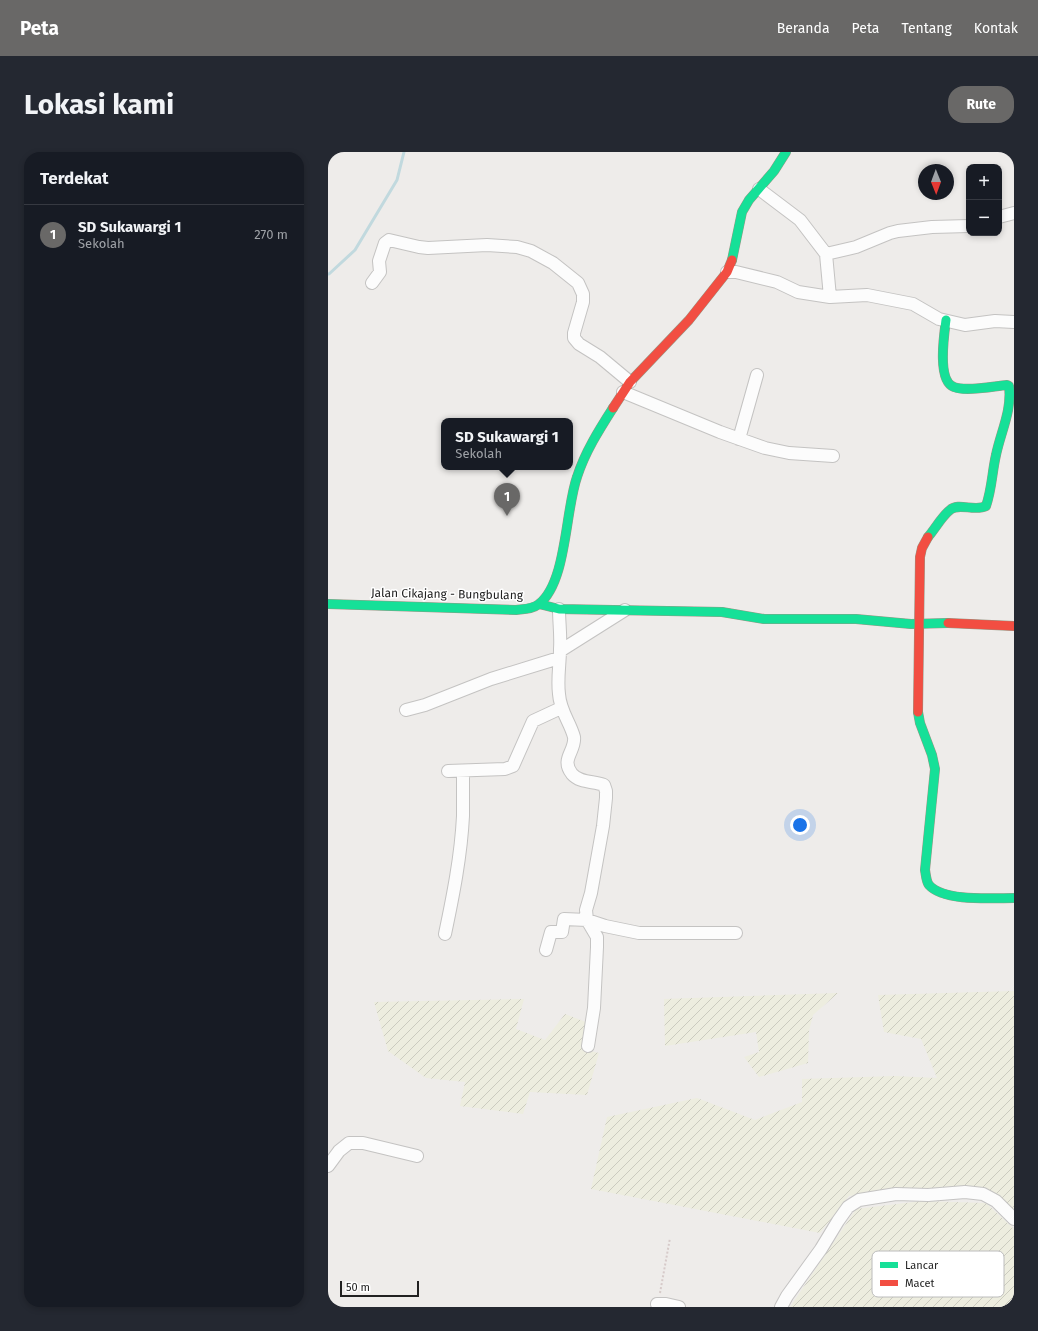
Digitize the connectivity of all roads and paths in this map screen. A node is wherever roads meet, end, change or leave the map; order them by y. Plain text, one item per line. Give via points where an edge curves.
1 (786, 152) edge
2 (759, 189) junction
3 (1014, 213) edge
4 (1002, 216) edge
5 (966, 226) edge
6 (826, 254) junction
7 (727, 272) junction
8 (372, 283) dead end
9 (830, 297) junction
10 (946, 320) junction
11 (1014, 322) edge
12 (757, 375) dead end
13 (626, 387) junction
14 (739, 439) junction
15 (833, 456) dead end
16 (328, 604) edge
17 (539, 604) junction
18 (559, 609) junction
19 (626, 609) junction
20 (919, 624) junction
21 (1014, 626) edge
22 (560, 655) junction
23 (561, 708) junction
24 (406, 710) dead end
25 (463, 770) junction
26 (448, 771) dead end
27 (1014, 898) edge
28 (587, 920) junction
29 (736, 933) dead end
30 (445, 934) dead end
31 (546, 950) dead end
32 (588, 1046) dead end
33 (417, 1156) dead end
34 (328, 1166) edge
35 (1014, 1219) edge
36 (670, 1238) dead end
37 (660, 1293) dead end
38 (658, 1307) edge
39 (678, 1307) edge
40 (781, 1307) edge

1 - 2 street, Jalan Cikajang - Bungbulang
2 - 6 street via 800,220
2 - 7 street, Jalan Cikajang - Bungbulang via 742,212 734,256
3 - 4 street
5 - 6 street via 898,231 856,247
6 - 9 street
7 - 9 street via 777,282 798,292
7 - 13 street, Jalan Cikajang - Bungbulang via 689,320
8 - 13 street via 380,272 379,261 387,240 428,248 504,245 531,251 553,263 578,283 583,294 574,338 578,344 600,357
9 - 10 street via 867,295 913,304 939,319
10 - 11 street via 965,325 995,321
10 - 20 street via 943,347 945,373 949,383 962,388 1009,386 1009,410 996,454 986,506 980,509 957,506 950,509 922,548
12 - 14 street
13 - 14 street
13 - 17 street, Jalan Cikajang - Bungbulang via 586,454 576,479 556,579 548,595
14 - 15 street via 777,451
16 - 17 street, Jalan Cikajang - Bungbulang via 516,610
17 - 18 street
18 - 19 street
18 - 22 street
19 - 20 street via 722,612 764,619 856,619
19 - 22 street
20 - 21 street
20 - 27 street via 918,716 934,757 935,768 926,878 935,889 951,896
22 - 23 street
22 - 24 street
23 - 25 street via 533,721 513,766 505,769
23 - 28 street via 574,738 567,763 569,769 577,778 604,785 606,791 603,826 586,910
25 - 26 street
25 - 30 street via 460,848
28 - 29 street via 639,933
28 - 31 street via 564,919 562,932 551,932
28 - 32 street via 597,937 594,1008
33 - 34 street via 363,1143 349,1143
35 - 40 street via 996,1201 983,1194 896,1194 859,1200 848,1207
36 - 37 path
38 - 39 street via 657,1304

